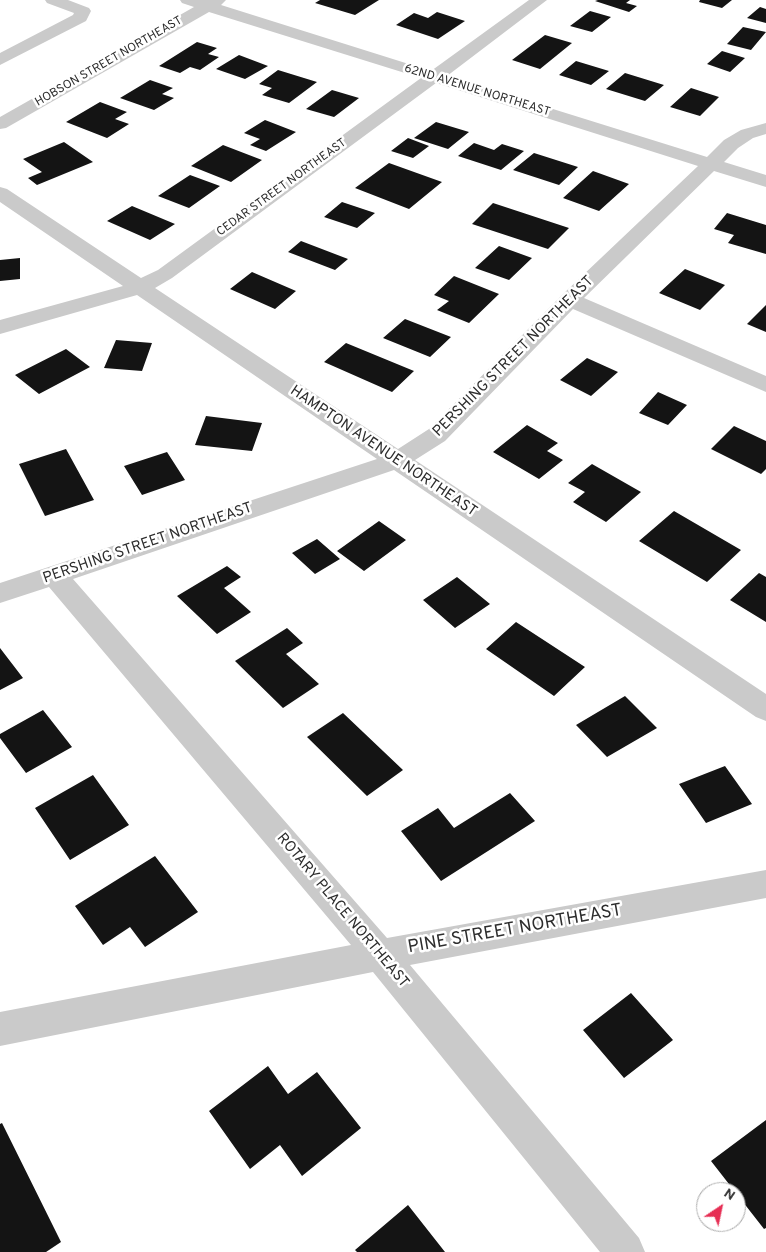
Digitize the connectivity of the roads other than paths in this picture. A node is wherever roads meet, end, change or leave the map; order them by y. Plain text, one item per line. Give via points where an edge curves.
1 (54, 0) edge
2 (188, 0) edge
3 (539, 0) edge
4 (213, 3) edge
5 (0, 60) edge
6 (433, 77) junction
7 (0, 124) edge
8 (766, 128) edge
9 (711, 164) junction
10 (766, 181) edge
11 (0, 193) edge
12 (139, 288) junction
13 (570, 300) junction
14 (0, 327) edge
15 (766, 386) edge
16 (396, 461) junction
17 (54, 575) junction
18 (0, 593) edge
19 (766, 709) edge
20 (766, 884) edge
21 (380, 955) junction
22 (0, 1029) edge
23 (625, 1252) edge

1 - 5 street via 83,11 80,18
2 - 4 street, 62ND AVENUE NORTHEAST
3 - 6 street, CEDAR STREET NORTHEAST
4 - 6 street, 62ND AVENUE NORTHEAST
4 - 7 street, HOBSON STREET NORTHEAST
6 - 9 street, 62ND AVENUE NORTHEAST
6 - 12 street, CEDAR STREET NORTHEAST via 165,274
8 - 9 street, PERSHING STREET NORTHEAST via 731,144
9 - 10 street, 62ND AVENUE NORTHEAST
9 - 13 street, PERSHING STREET NORTHEAST
11 - 12 street, HAMPTON AVENUE NORTHEAST
12 - 14 street, CEDAR STREET NORTHEAST
12 - 16 street, HAMPTON AVENUE NORTHEAST
13 - 15 street
13 - 16 street, PERSHING STREET NORTHEAST via 437,435
16 - 17 street, PERSHING STREET NORTHEAST
16 - 19 street, HAMPTON AVENUE NORTHEAST
17 - 18 street, PERSHING STREET NORTHEAST
17 - 21 street, ROTARY PLACE NORTHEAST
20 - 21 street, PINE STREET NORTHEAST
21 - 22 street, PINE STREET NORTHEAST
21 - 23 street, ROTARY PLACE NORTHEAST

